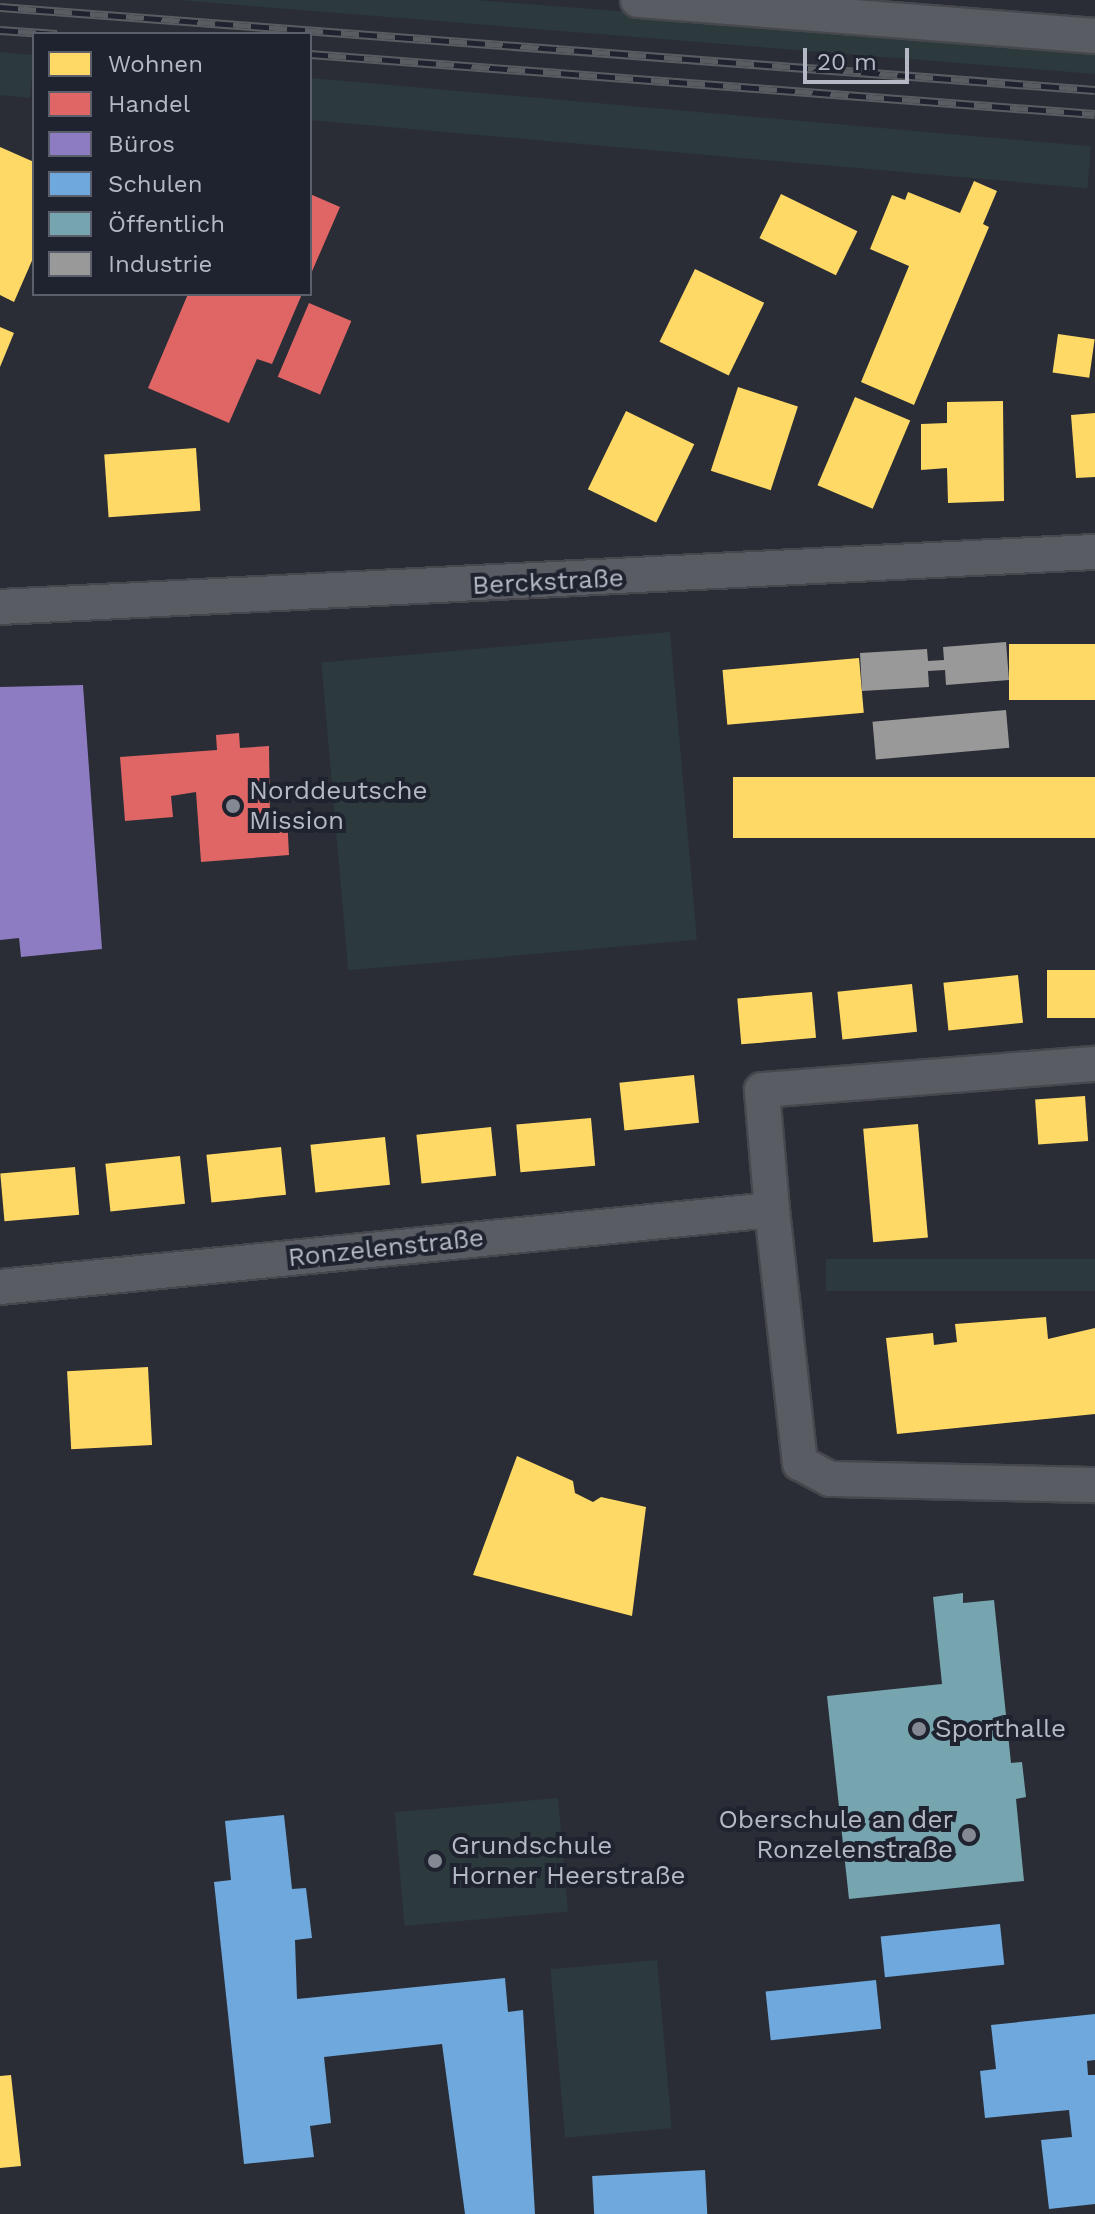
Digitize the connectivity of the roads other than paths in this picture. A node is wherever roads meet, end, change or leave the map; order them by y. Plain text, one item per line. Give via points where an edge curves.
1 (638, 0) edge
2 (1095, 36) edge
3 (1095, 552) edge
4 (0, 607) edge
5 (1095, 1064) edge
6 (772, 1210) junction
7 (0, 1287) edge
8 (1095, 1485) edge

1 - 2 street
3 - 4 street, Berckstraße
5 - 6 street via 762,1090
6 - 7 street, Ronzelenstraße
6 - 8 street via 800,1463 830,1479

